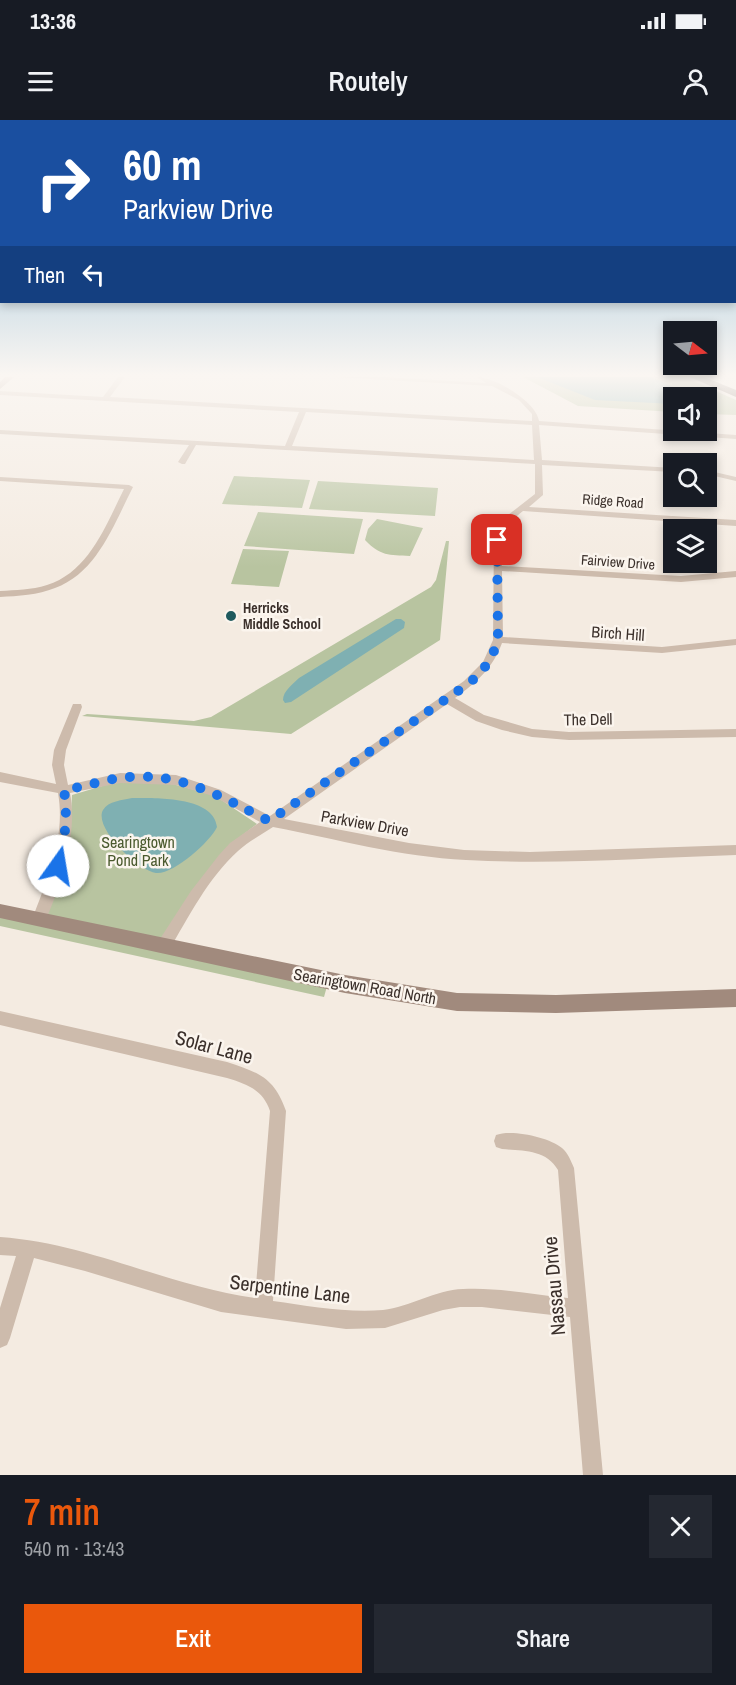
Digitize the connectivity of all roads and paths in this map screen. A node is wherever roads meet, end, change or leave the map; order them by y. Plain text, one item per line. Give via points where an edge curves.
1 (145, 440) edge
2 (291, 440) edge
3 (538, 440) edge
4 (194, 443) junction
5 (288, 448) junction
6 (182, 462) dead end
7 (539, 463) junction
8 (663, 469) edge
9 (717, 475) edge
10 (0, 479) edge
11 (736, 479) edge
12 (524, 509) junction
13 (736, 523) edge
14 (498, 568) junction
15 (736, 574) edge
16 (0, 594) edge
17 (498, 640) junction
18 (736, 642) edge
19 (448, 699) junction
20 (77, 707) dead end
21 (736, 733) edge
22 (0, 777) edge
23 (64, 790) junction
24 (269, 821) junction
25 (736, 850) edge
26 (0, 911) edge
27 (39, 920) junction
28 (163, 947) junction
29 (736, 998) edge
30 (0, 1018) edge
31 (502, 1141) dead end
32 (0, 1246) edge
33 (28, 1248) junction
34 (263, 1309) junction
35 (578, 1310) junction
36 (0, 1338) edge
37 (593, 1475) edge

1 - 4 street
2 - 5 street
3 - 7 street
4 - 5 street
4 - 6 street
5 - 7 street
7 - 8 street
7 - 12 street via 540,492
9 - 11 street
10 - 16 street via 129,487 84,567 56,585 38,591
12 - 13 street, Ridge Road
12 - 14 street via 501,527 497,540
14 - 15 street, Fairview Drive via 681,579
14 - 17 street
17 - 18 street, Birch Hill via 662,650
17 - 19 street via 484,671
19 - 21 street, The Dell via 480,718 532,734
19 - 24 street
20 - 23 street via 60,750 58,765
22 - 23 street, Parkview Drive
23 - 24 street, Parkview Drive via 120,778 176,780 217,793
23 - 27 street via 65,839
24 - 25 street, Parkview Drive via 464,855 530,857
24 - 28 street via 234,847 212,870
26 - 27 main road, Searingtown Road North
27 - 28 main road, Searingtown Road North
28 - 29 main road, Searingtown Road North via 457,1002 556,1004
30 - 34 street, Solar Lane via 227,1070 259,1081 273,1095 278,1111
31 - 35 street, Nassau Drive via 549,1148 561,1158 568,1180
32 - 33 street, Serpentine Lane
33 - 34 street, Serpentine Lane via 203,1299
33 - 36 street
34 - 35 street, Serpentine Lane via 346,1320 385,1319 443,1301 482,1298
35 - 37 street, Nassau Drive

